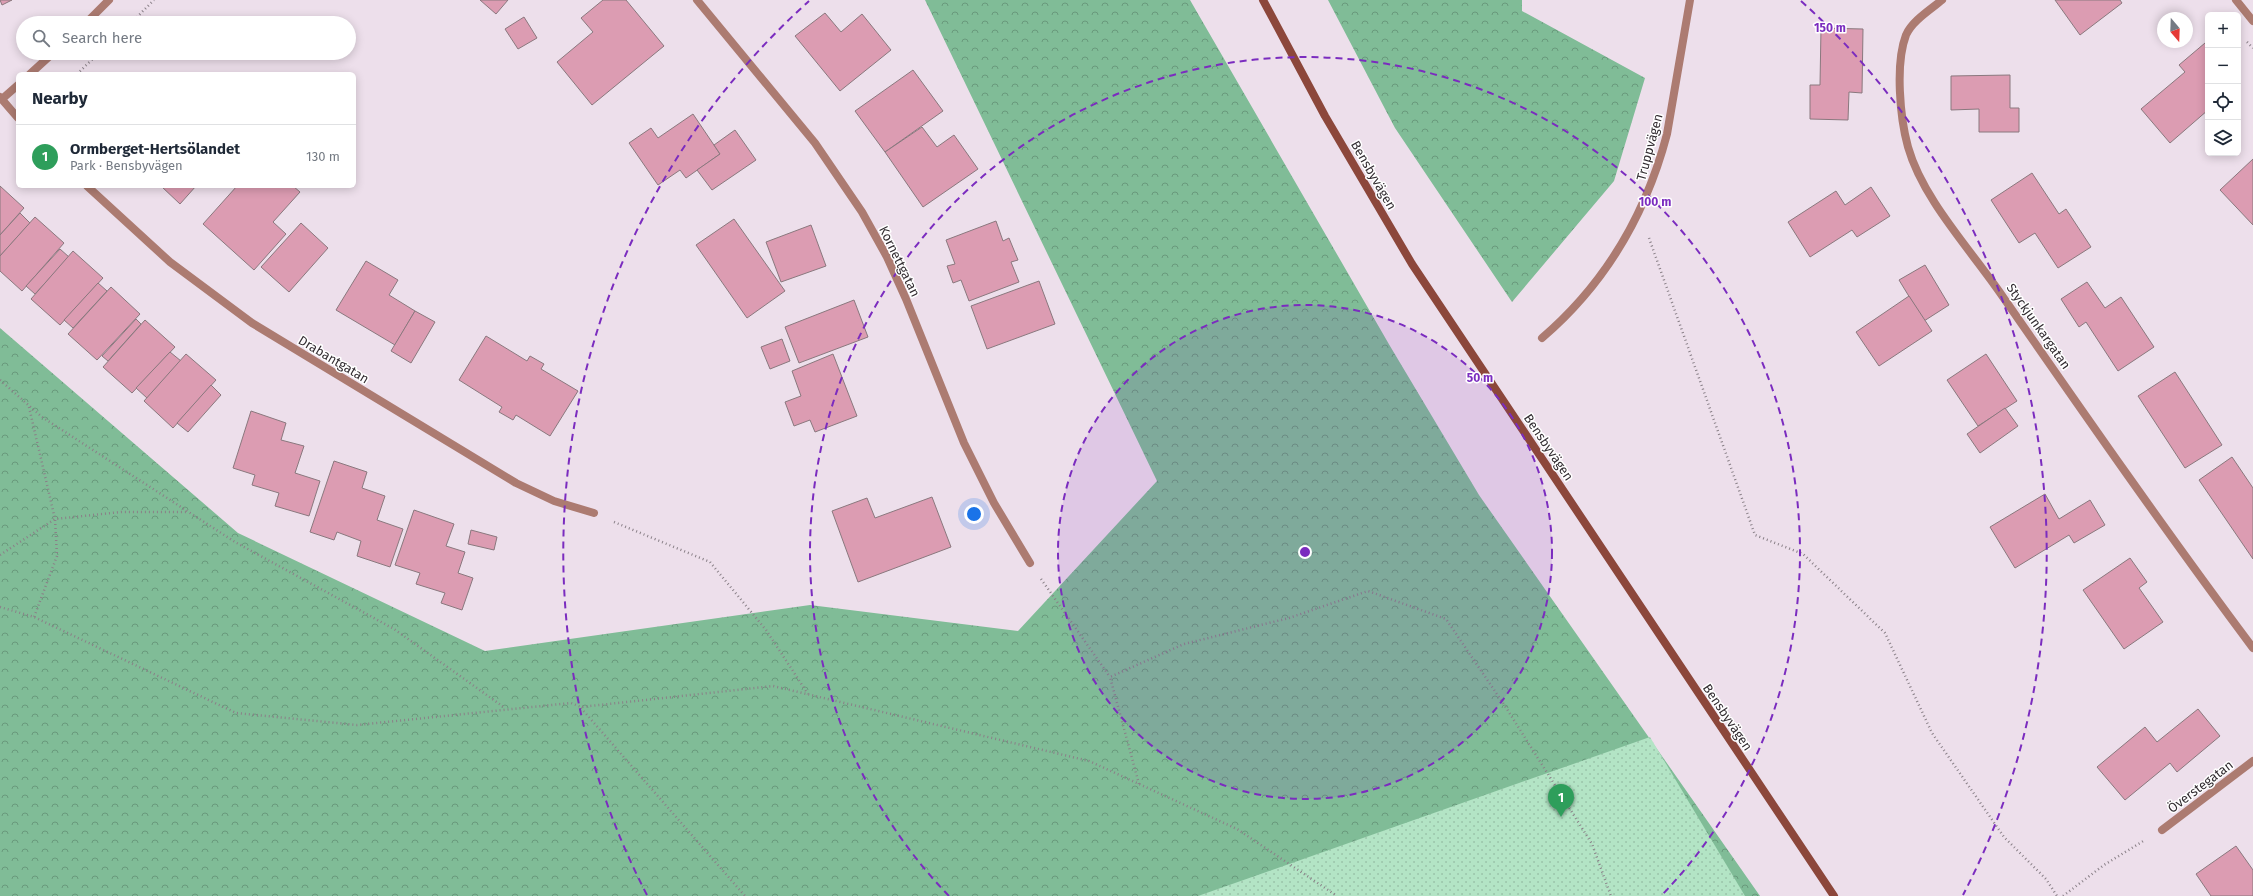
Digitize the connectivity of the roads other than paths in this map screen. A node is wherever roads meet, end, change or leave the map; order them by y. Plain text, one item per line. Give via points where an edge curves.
1 (109, 0) edge
2 (697, 0) edge
3 (1263, 0) edge
4 (1690, 0) edge
5 (1942, 0) edge
6 (2236, 0) edge
7 (93, 16) edge
8 (2253, 21) edge
9 (45, 60) edge
10 (32, 72) edge
11 (16, 87) edge
12 (1, 98) edge
13 (16, 116) edge
14 (89, 188) edge
15 (1542, 338) dead end
16 (594, 513) road end
17 (1030, 563) road end
18 (2253, 648) edge
19 (2253, 760) edge
20 (2162, 830) road end
21 (1834, 896) edge

1 - 7 street
2 - 17 street, Kornettgatan via 815,143 862,212 906,298 964,443 994,503
3 - 21 main road, Bensbyvägen via 1325,116 1412,264
4 - 15 street, Truppvägen via 1662,156 1640,213 1612,259 1595,281 1559,324
5 - 18 street, Styckjunkargatan via 1918,19 1907,34 1903,52 1900,86 1902,121 1908,149 1919,176 2178,548
6 - 8 street
9 - 10 street
11 - 12 street
12 - 13 street
14 - 16 street, Drabantgatan via 170,262 252,323 516,483 554,501
19 - 20 street, Överstegatan

